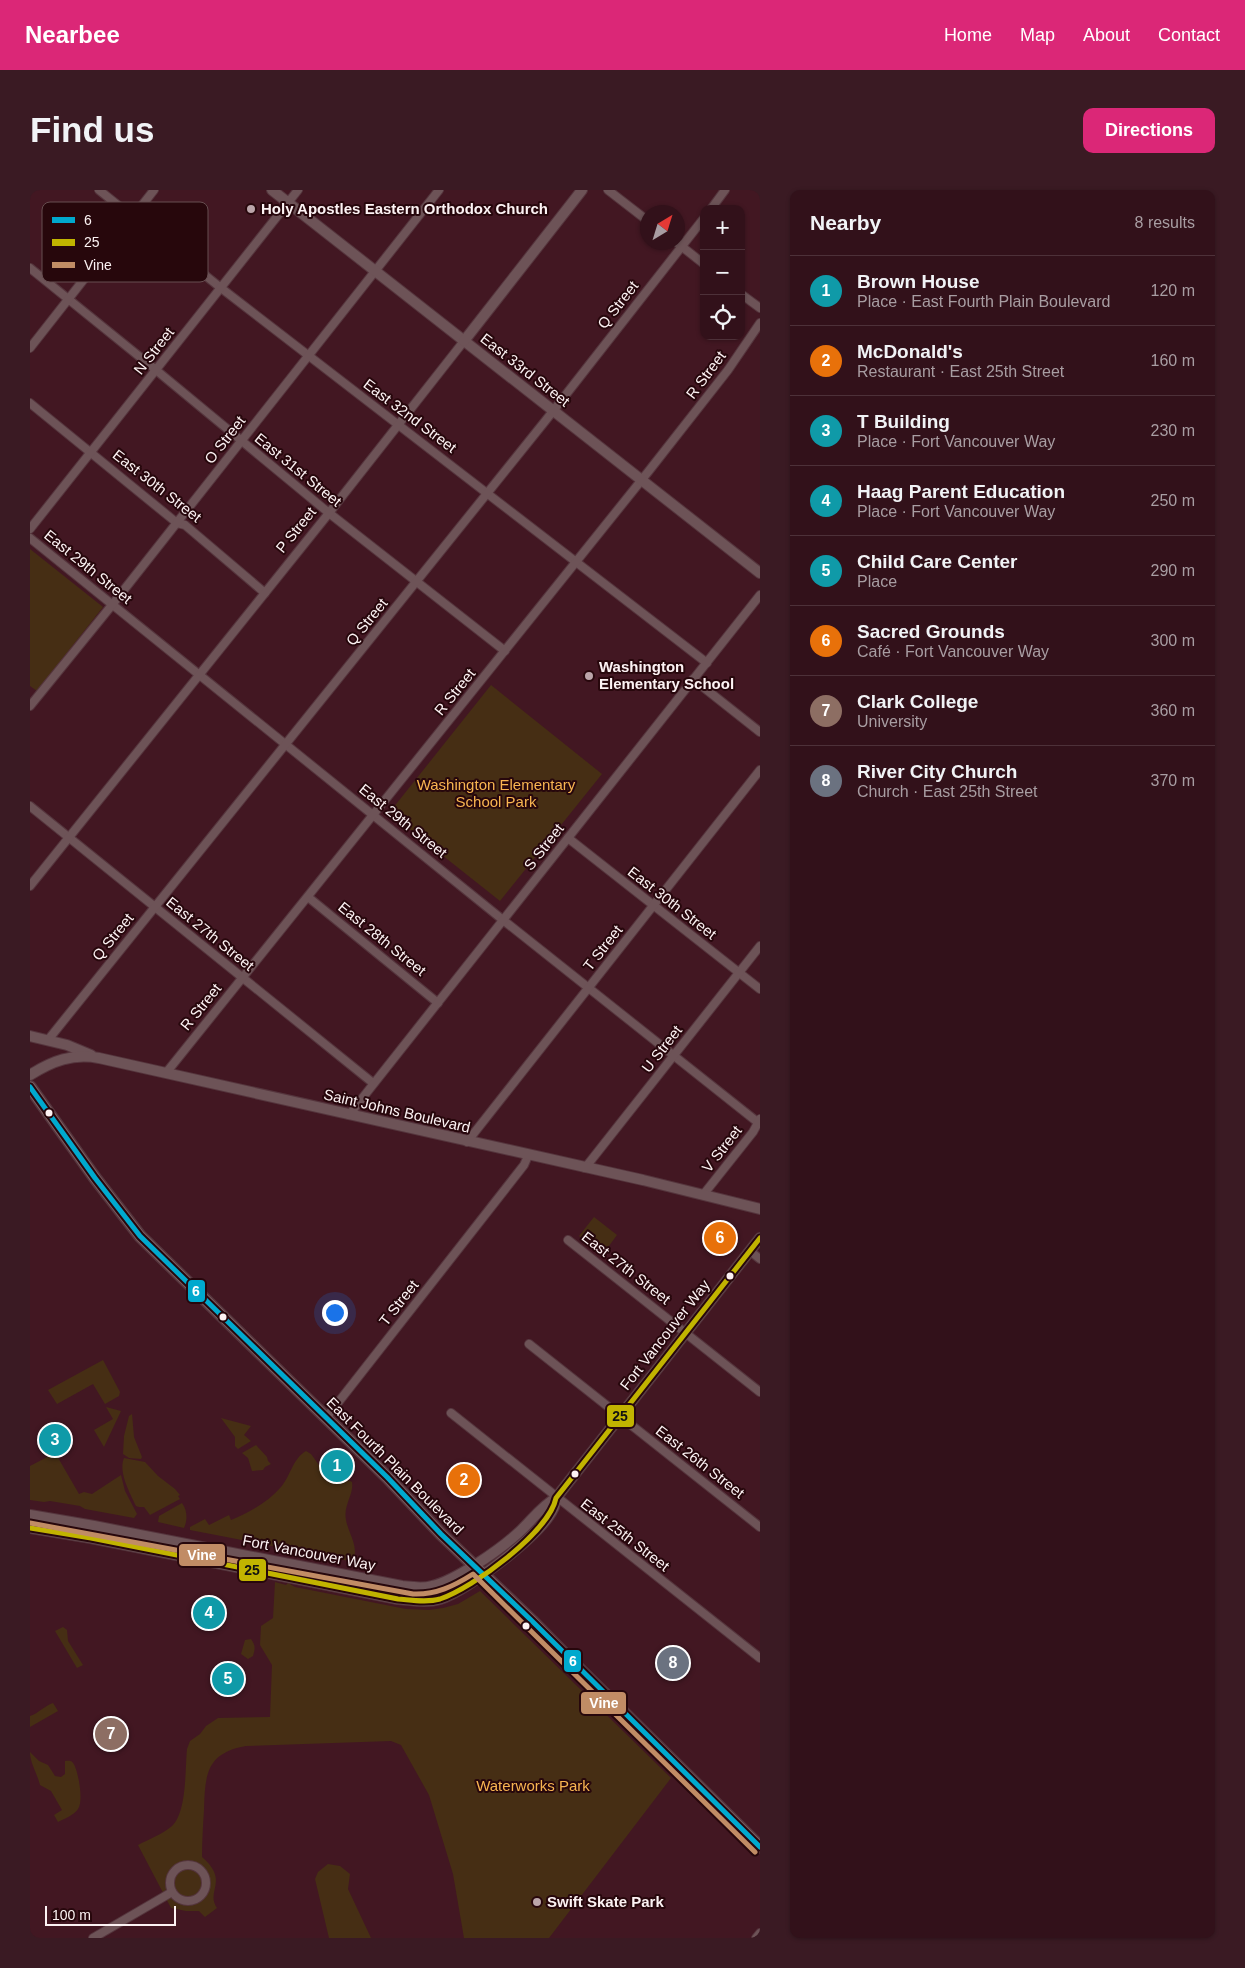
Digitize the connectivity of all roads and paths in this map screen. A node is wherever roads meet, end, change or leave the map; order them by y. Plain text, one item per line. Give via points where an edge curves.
1 (99, 190) edge
2 (154, 190) edge
3 (272, 190) edge
4 (298, 190) edge
5 (439, 190) edge
6 (582, 190) edge
7 (608, 190) edge
8 (725, 190) edge
9 (114, 202) edge
10 (145, 202) edge
11 (288, 203) junction
12 (714, 205) edge
13 (640, 215) edge
14 (700, 222) edge
15 (685, 238) edge
16 (674, 250) edge
17 (685, 250) edge
18 (700, 261) edge
19 (30, 268) edge
20 (375, 272) junction
21 (42, 278) edge
22 (208, 278) edge
23 (47, 282) edge
24 (81, 282) edge
25 (221, 288) junction
26 (742, 295) edge
27 (68, 299) junction
28 (760, 308) edge
29 (760, 323) edge
30 (464, 341) junction
31 (30, 348) edge
32 (309, 356) junction
33 (156, 370) junction
34 (30, 403) edge
35 (553, 411) junction
36 (399, 424) junction
37 (241, 442) junction
38 (91, 452) junction
39 (641, 480) junction
40 (488, 493) junction
41 (329, 514) junction
42 (177, 522) junction
43 (30, 529) edge
44 (30, 538) edge
45 (577, 561) junction
46 (760, 573) edge
47 (416, 582) junction
48 (265, 593) junction
49 (760, 595) edge
50 (112, 605) junction
51 (505, 651) junction
52 (706, 662) junction
53 (200, 675) junction
54 (693, 679) junction
55 (30, 706) edge
56 (760, 732) edge
57 (286, 744) junction
58 (760, 770) edge
59 (30, 806) edge
60 (373, 815) junction
61 (69, 838) junction
62 (568, 838) junction
63 (30, 886) edge
64 (308, 897) junction
65 (654, 906) junction
66 (155, 907) junction
67 (503, 920) junction
68 (760, 946) edge
69 (739, 973) junction
70 (243, 978) junction
71 (588, 988) junction
72 (760, 989) edge
73 (438, 1003) junction
74 (30, 1036) edge
75 (48, 1040) junction
76 (674, 1055) junction
77 (99, 1058) junction
78 (166, 1073) junction
79 (30, 1075) edge
80 (373, 1083) junction
81 (30, 1087) edge
82 (349, 1115) junction
83 (759, 1122) edge
84 (467, 1142) junction
85 (528, 1156) junction
86 (585, 1168) junction
87 (703, 1196) junction
88 (760, 1209) edge
89 (760, 1238) edge
90 (568, 1240) dead end
91 (750, 1251) junction
92 (760, 1259) edge
93 (685, 1333) junction
94 (529, 1344) dead end
95 (760, 1392) edge
96 (451, 1413) dead end
97 (620, 1417) junction
98 (326, 1418) junction
99 (556, 1498) junction
100 (30, 1515) edge
101 (760, 1527) edge
102 (30, 1528) edge
103 (474, 1564) junction
104 (483, 1573) junction
105 (760, 1658) edge
106 (760, 1847) edge
107 (172, 1892) junction
108 (760, 1933) edge
109 (93, 1938) edge
110 (756, 1938) edge

1 - 9 street, East 32nd Street
2 - 10 street
3 - 11 street, East 33rd Street
4 - 11 street, N Street
5 - 20 street, O Street
6 - 30 street, P Street
7 - 13 street
8 - 12 street
11 - 20 street, East 33rd Street
11 - 25 street, N Street
14 - 15 street, Q Street
16 - 35 street, Q Street
17 - 18 street
19 - 21 street, East 31st Street
20 - 30 street, East 33rd Street
20 - 32 street, O Street
22 - 25 street, East 32nd Street
23 - 27 street, East 31st Street
24 - 27 street
25 - 32 street, East 32nd Street
25 - 33 street, N Street
26 - 28 street
27 - 31 street
27 - 33 street, East 31st Street
29 - 39 street, R Street via 728,370
30 - 35 street, East 33rd Street
30 - 36 street, P Street
32 - 36 street, East 32nd Street
32 - 37 street, O Street
33 - 37 street, East 31st Street
33 - 38 street, N Street
34 - 38 street, East 30th Street
35 - 39 street, East 33rd Street
35 - 40 street, Q Street
36 - 40 street, East 32nd Street
36 - 41 street, P Street
37 - 41 street, East 31st Street
37 - 42 street, O Street
38 - 42 street, East 30th Street
38 - 43 street, N Street
39 - 45 street, R Street
39 - 46 street, East 33rd Street
40 - 45 street, East 32nd Street
40 - 47 street, Q Street
41 - 47 street, East 31st Street
41 - 48 street, P Street
42 - 48 street, East 30th Street via 185,525
42 - 50 street, O Street
44 - 50 street, East 29th Street
45 - 51 street, R Street
45 - 52 street, East 32nd Street
47 - 51 street, East 31st Street
47 - 57 street, Q Street
48 - 53 street, P Street
49 - 52 street, S Street
50 - 53 street, East 29th Street
50 - 55 street, O Street
51 - 60 street, R Street
52 - 54 street, S Street
53 - 57 street, East 29th Street
53 - 61 street, P Street
54 - 56 street
54 - 62 street, S Street
57 - 60 street, East 29th Street
57 - 66 street, Q Street
58 - 65 street, T Street
59 - 61 street, East 27th Street
60 - 64 street, R Street
60 - 67 street, East 29th Street
61 - 63 street, P Street
61 - 66 street, East 27th Street
62 - 65 street, East 30th Street
62 - 67 street, S Street
64 - 70 street, R Street
64 - 73 street, East 28th Street
65 - 69 street, East 30th Street
65 - 71 street, T Street
66 - 70 street, East 27th Street
66 - 75 street, Q Street
67 - 71 street, East 29th Street
67 - 73 street, S Street
68 - 69 street, U Street
69 - 72 street, East 30th Street
69 - 76 street, U Street
70 - 78 street, R Street
70 - 80 street, East 27th Street
71 - 76 street, East 29th Street
71 - 84 street, T Street
73 - 80 street, S Street
74 - 75 street
75 - 77 street
76 - 83 street, East 29th Street
76 - 86 street, U Street
77 - 78 street, Saint Johns Boulevard
77 - 79 street, Saint Johns Boulevard via 63,1059
78 - 82 street, Saint Johns Boulevard
80 - 82 street, S Street
81 - 98 main road, East Fourth Plain Boulevard via 94,1178 140,1236
82 - 84 street, Saint Johns Boulevard
83 - 87 street, V Street
84 - 85 street, Saint Johns Boulevard
85 - 86 street, Saint Johns Boulevard
85 - 98 street, T Street
86 - 87 street, Saint Johns Boulevard
87 - 88 street, Saint Johns Boulevard
89 - 91 street, Fort Vancouver Way
90 - 93 street, East 27th Street
91 - 92 street
91 - 93 street, Fort Vancouver Way
93 - 95 street, East 27th Street
93 - 97 street, Fort Vancouver Way
94 - 97 street, East 26th Street
96 - 99 street, East 25th Street
97 - 99 street, Fort Vancouver Way
97 - 101 street, East 26th Street
98 - 103 main road, East Fourth Plain Boulevard
99 - 103 street, Fort Vancouver Way via 546,1503 516,1535
99 - 104 street, Fort Vancouver Way via 554,1509 532,1535
99 - 105 street, East 25th Street
100 - 103 street, Fort Vancouver Way via 414,1587 441,1584
102 - 104 street, Fort Vancouver Way via 398,1599 440,1599
103 - 104 main road, East Fourth Plain Boulevard
104 - 106 main road, East Fourth Plain Boulevard
107 - 107 street via 182,1900 194,1900 204,1892 204,1874 195,1866 178,1867 170,1876
107 - 109 street
108 - 110 street

